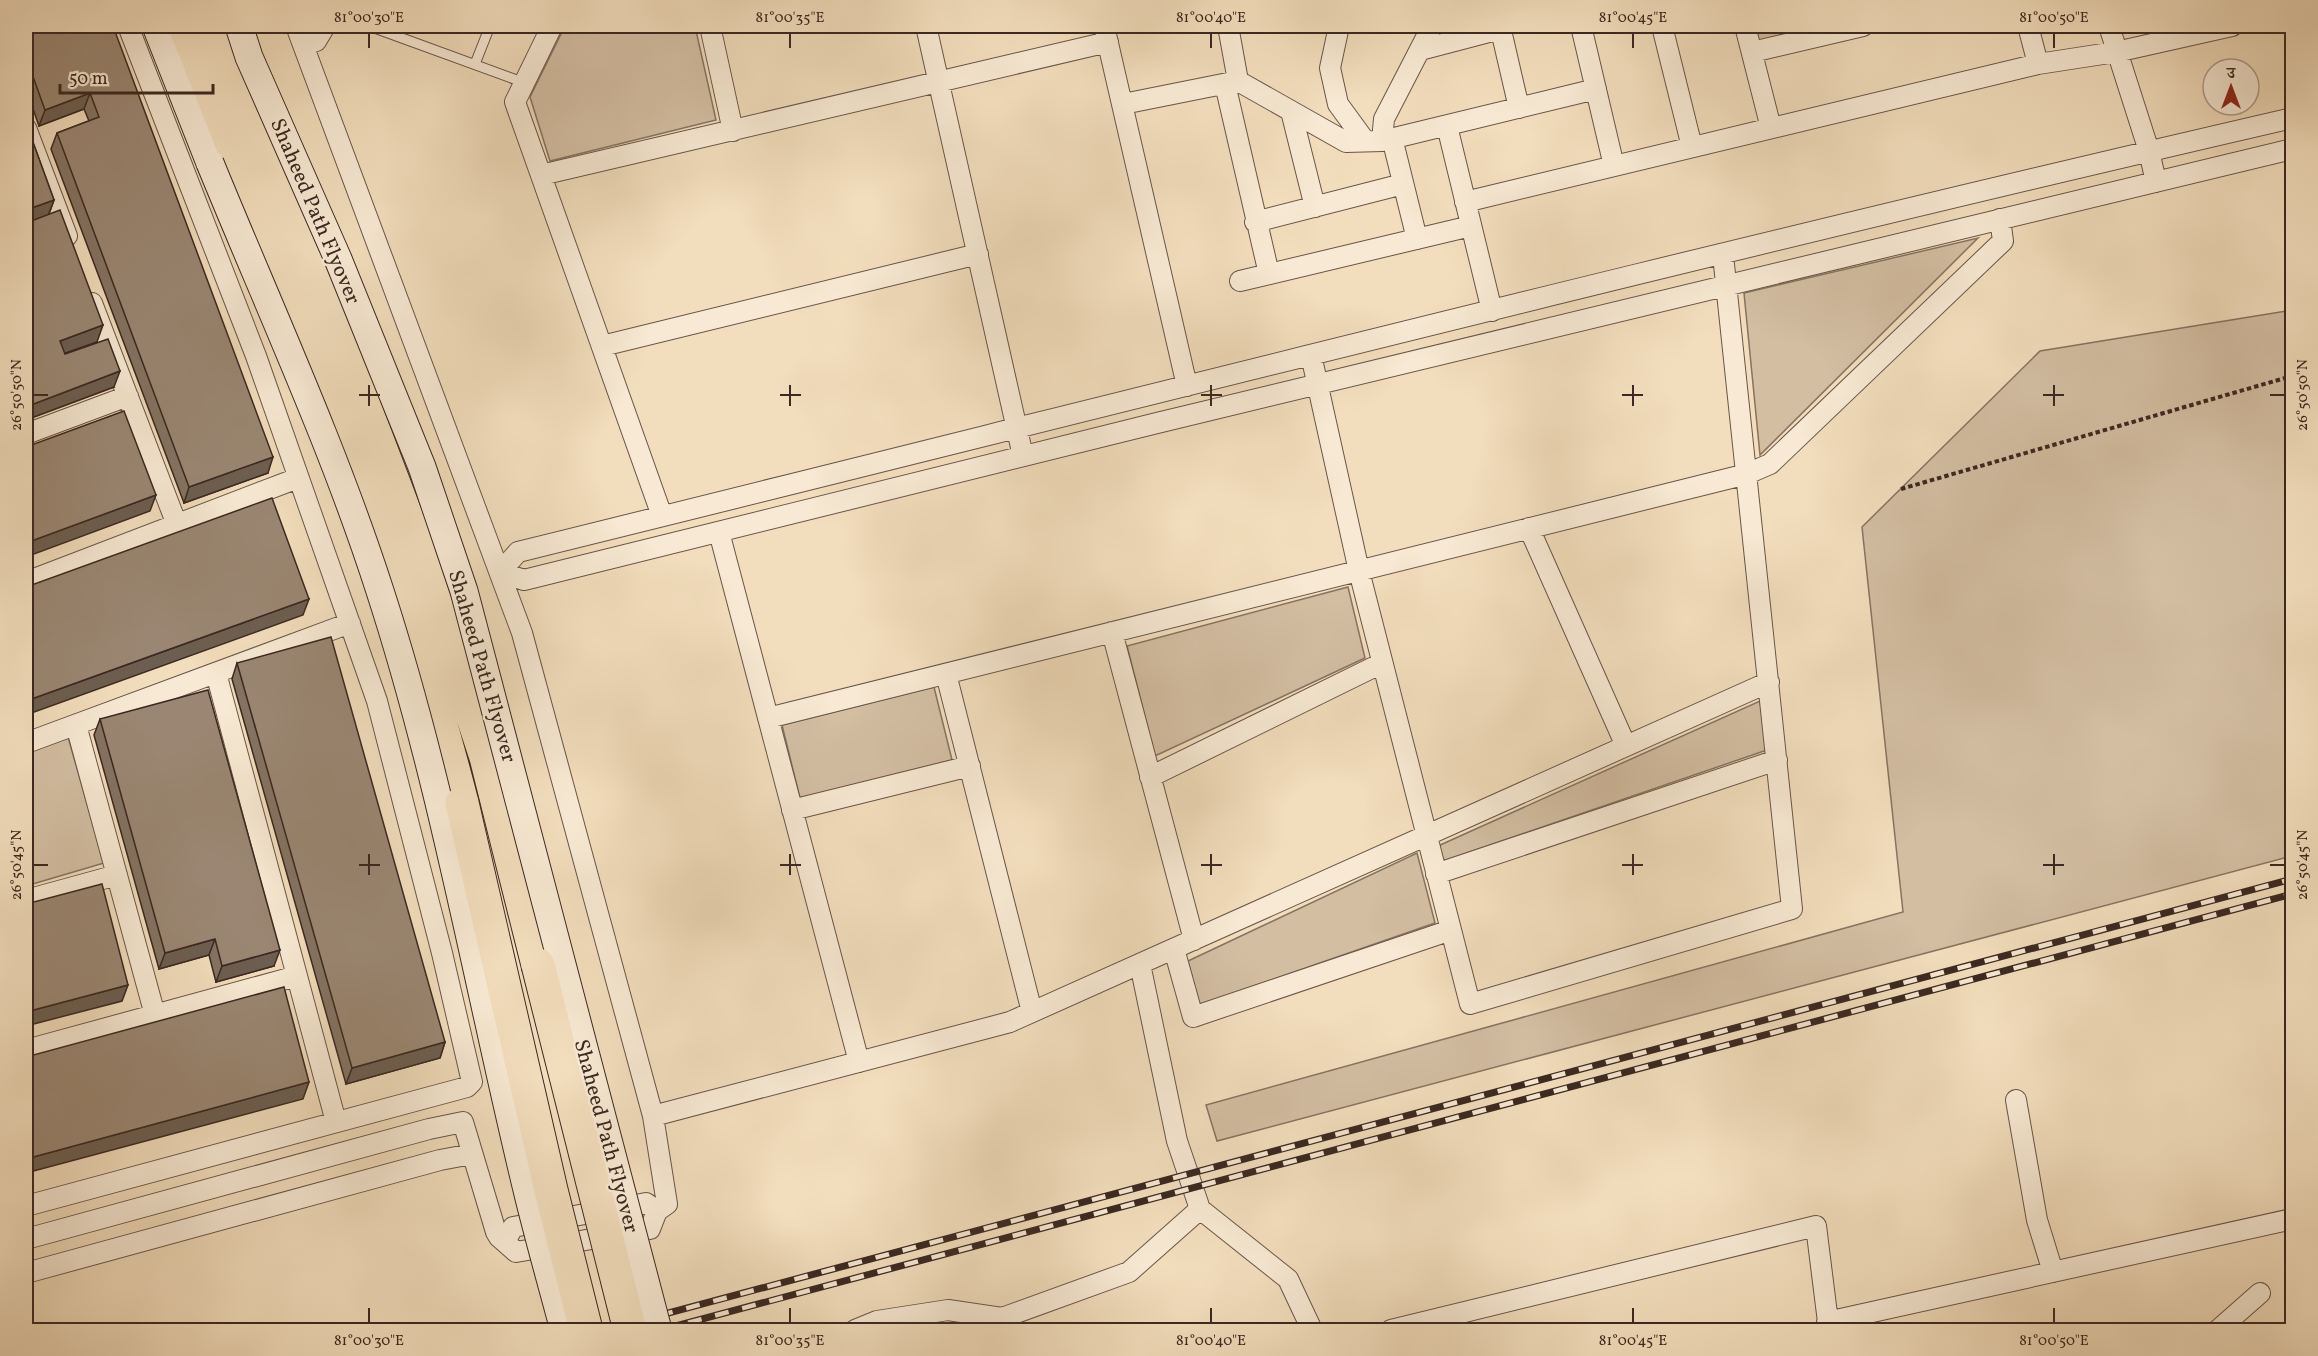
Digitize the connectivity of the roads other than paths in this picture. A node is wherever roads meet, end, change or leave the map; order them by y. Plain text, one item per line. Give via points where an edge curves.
1 (128, 26) edge
2 (156, 26) edge
3 (185, 26) edge
4 (220, 26) edge
5 (239, 26) edge
6 (296, 26) edge
7 (326, 26) edge
8 (369, 26) edge
9 (490, 26) edge
10 (552, 26) edge
11 (710, 26) edge
12 (926, 26) edge
13 (1228, 26) edge
14 (1339, 26) edge
15 (1432, 26) edge
16 (1581, 26) edge
17 (1662, 26) edge
18 (1745, 26) edge
19 (1863, 26) edge
20 (2028, 26) edge
21 (2109, 26) edge
22 (2232, 26) edge
23 (1500, 27) edge
24 (1840, 28) edge
25 (2208, 28) edge
26 (389, 29) edge
27 (1106, 34) edge
28 (305, 45) junction
29 (1420, 50) junction
30 (1752, 52) junction
31 (2115, 52) junction
32 (475, 64) junction
33 (2038, 64) junction
34 (525, 82) junction
35 (1232, 82) junction
36 (939, 83) junction
37 (1596, 89) junction
38 (1123, 104) junction
39 (1519, 108) junction
40 (1291, 111) junction
41 (2292, 118) edge
42 (1447, 126) junction
43 (26, 128) edge
44 (1771, 128) junction
45 (733, 131) junction
46 (1380, 140) junction
47 (1692, 147) junction
48 (2292, 149) edge
49 (2149, 151) junction
50 (1614, 166) junction
51 (541, 175) junction
52 (2156, 182) junction
53 (1403, 184) junction
54 (1465, 202) junction
55 (1315, 207) junction
56 (2000, 219) junction
57 (1255, 222) junction
58 (1471, 226) junction
59 (1417, 239) junction
60 (72, 251) edge
61 (978, 254) junction
62 (1723, 255) junction
63 (1269, 274) junction
64 (1240, 281) dead end
65 (85, 284) edge
66 (1726, 285) junction
67 (1492, 311) junction
68 (602, 346) junction
69 (1311, 355) junction
70 (1317, 384) junction
71 (1187, 386) junction
72 (128, 396) junction
73 (1016, 428) junction
74 (26, 434) edge
75 (1023, 456) junction
76 (1747, 474) junction
77 (298, 478) junction
78 (662, 516) junction
79 (177, 525) junction
80 (1529, 528) junction
81 (719, 531) junction
82 (1359, 571) junction
83 (500, 572) junction
84 (26, 582) edge
85 (350, 624) junction
86 (1112, 632) junction
87 (1382, 663) junction
88 (216, 673) junction
89 (946, 674) junction
90 (1769, 682) junction
91 (768, 718) junction
92 (76, 724) junction
93 (26, 743) edge
94 (1626, 746) junction
95 (1777, 760) junction
96 (970, 766) junction
97 (1150, 777) junction
98 (433, 781) junction
99 (462, 803) junction
100 (792, 810) junction
101 (1426, 836) junction
102 (538, 872) junction
103 (1436, 874) junction
104 (117, 875) junction
105 (26, 900) edge
106 (1451, 930) junction
107 (1194, 940) junction
108 (1174, 949) junction
109 (1140, 964) junction
110 (538, 965) junction
111 (297, 976) junction
112 (1032, 1012) junction
113 (155, 1015) junction
114 (26, 1050) edge
115 (859, 1062) junction
116 (2016, 1100) dead end
117 (652, 1116) junction
118 (336, 1122) junction
119 (472, 1154) junction
120 (26, 1206) edge
121 (1200, 1209) junction
122 (657, 1211) junction
123 (2292, 1219) edge
124 (26, 1239) edge
125 (505, 1242) junction
126 (2053, 1272) junction
127 (26, 1273) edge
128 (2260, 1293) dead end
129 (1828, 1326) edge
130 (564, 1330) edge
131 (586, 1330) edge
132 (630, 1330) edge
133 (657, 1330) edge
134 (855, 1330) edge
135 (1312, 1330) edge
136 (1390, 1330) edge
137 (2218, 1330) edge

1 - 77 street
2 - 98 street, bridge via 322,432 380,590
3 - 99 highway via 305,329 398,584
4 - 110 highway, Shaheed Path Flyover via 412,531 486,757
5 - 102 street, Shaheed Path Flyover, bridge via 422,467 464,591
6 - 28 street
7 - 28 street via 316,41
8 - 26 lane
9 - 32 lane
10 - 34 street
11 - 45 street
12 - 36 street
13 - 35 street
14 - 46 street via 1330,68 1338,104
15 - 29 street
16 - 37 street
17 - 47 street
18 - 30 street
19 - 24 street
20 - 33 street
21 - 31 street
22 - 25 street
23 - 29 street
23 - 39 street
24 - 30 street
25 - 31 street
26 - 32 lane
27 - 36 street
27 - 38 street
28 - 83 street
29 - 46 street via 1384,119
30 - 44 street
31 - 33 street
31 - 49 street
32 - 34 lane
33 - 44 street
34 - 51 street via 515,102
35 - 38 street
35 - 40 street
35 - 57 street
36 - 45 street
36 - 61 street
37 - 39 street
37 - 50 street
38 - 71 street
39 - 42 street
40 - 46 street via 1346,142
40 - 55 street
41 - 49 street
42 - 46 street
42 - 54 street
43 - 60 street
44 - 47 street
45 - 51 street
46 - 53 street
47 - 50 street
48 - 52 street
49 - 52 street
49 - 62 street
50 - 54 street
51 - 68 street
52 - 56 street
53 - 55 street
53 - 59 street
54 - 58 street
55 - 57 street
56 - 66 street
56 - 76 street via 2003,241 1770,464
57 - 63 street
58 - 59 street
58 - 67 street
59 - 63 street
61 - 68 street
61 - 73 street
62 - 66 street
62 - 67 street
63 - 64 street
65 - 72 street
66 - 70 street
66 - 76 street
67 - 69 street
68 - 78 street
69 - 70 street
69 - 71 street
70 - 75 street
70 - 82 street
71 - 73 street
72 - 74 street
72 - 79 street
73 - 75 street
73 - 78 street
75 - 81 street
76 - 80 street
76 - 90 street
77 - 79 street
77 - 85 street
78 - 83 street via 518,552
79 - 84 street
80 - 82 street
80 - 94 street
81 - 83 street via 524,580
81 - 91 street
82 - 86 street
82 - 87 street
83 - 117 street via 522,633
85 - 88 street
85 - 118 street via 376,700 473,1077 467,1087
86 - 89 street
86 - 97 street
87 - 97 street
87 - 101 street
88 - 92 street
88 - 111 street
89 - 91 street
89 - 96 street
90 - 94 street
90 - 95 street
91 - 100 street
92 - 93 street
92 - 104 street
94 - 101 street
95 - 103 street
95 - 106 street via 1792,909 1470,1004
96 - 100 street
96 - 112 street
97 - 107 street
98 - 99 highway
98 - 130 street, bridge via 528,1193
99 - 131 highway, bridge
100 - 115 street
101 - 103 street
101 - 107 street
102 - 110 highway, bridge
102 - 133 street, Shaheed Path Flyover, bridge
103 - 106 street
104 - 105 street
104 - 113 street
106 - 108 street via 1193,1017
107 - 108 street
108 - 109 street
109 - 112 street
109 - 121 street via 1177,1142
110 - 132 highway, Shaheed Path Flyover, bridge
111 - 113 street
111 - 118 street
112 - 115 street via 1010,1022
113 - 114 street
115 - 117 street
116 - 126 street via 2037,1220
117 - 122 street via 667,1199 667,1204
118 - 120 street
119 - 124 street via 463,1122
119 - 125 street via 496,1232
119 - 127 street
121 - 134 street via 1129,1272 1002,1318 948,1310 877,1321
121 - 135 street via 1288,1279
122 - 125 street via 646,1203 513,1227
122 - 125 street via 650,1229 516,1252
123 - 126 street
126 - 129 street
128 - 137 street
129 - 136 street via 1816,1226

